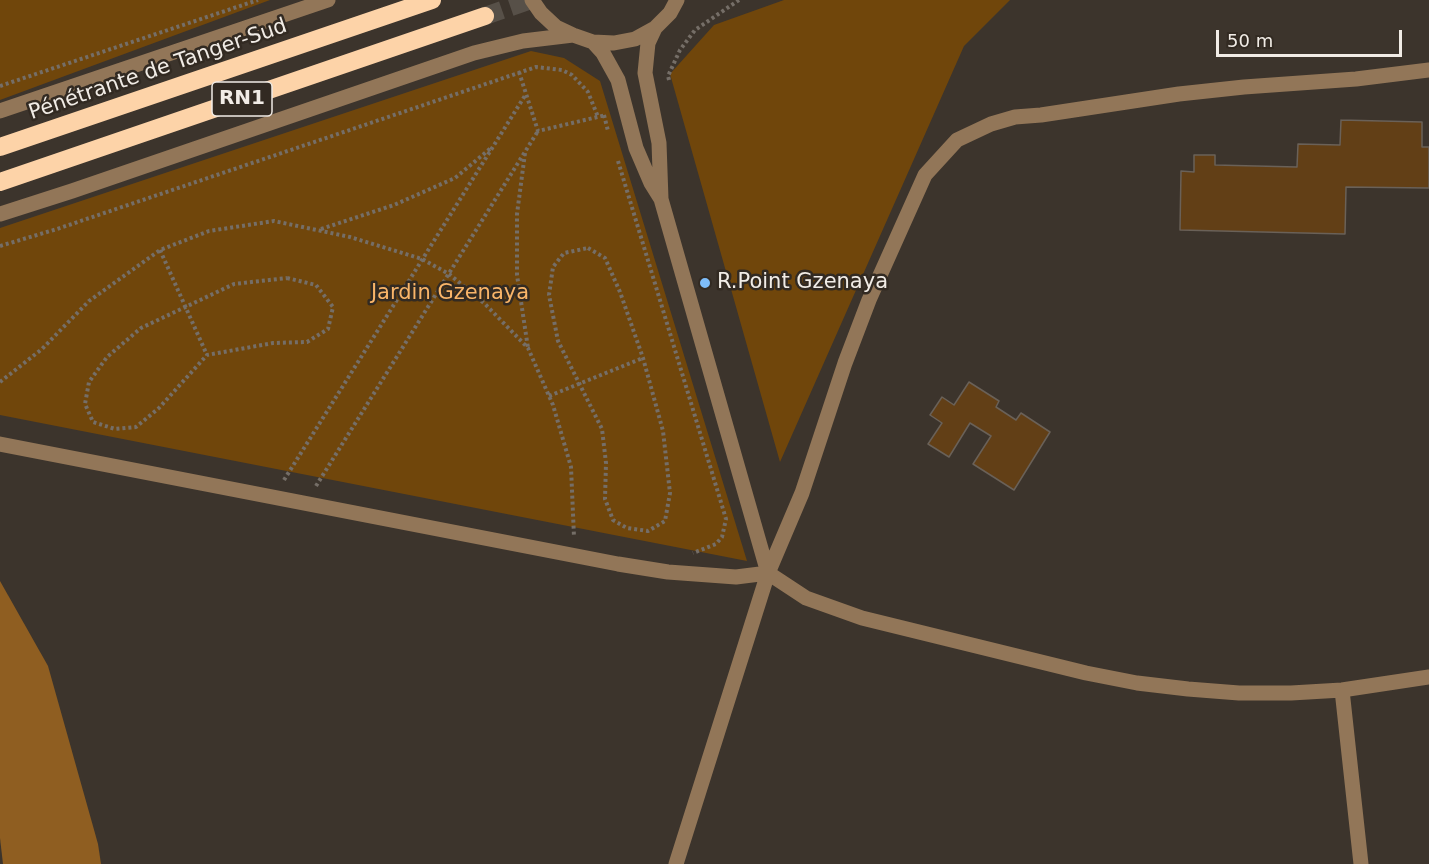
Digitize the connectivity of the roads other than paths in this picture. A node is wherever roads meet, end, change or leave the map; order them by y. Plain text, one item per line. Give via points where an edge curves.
1 (328, 0) edge
2 (432, 0) edge
3 (532, 0) edge
4 (677, 0) edge
5 (485, 16) tunnel mouth
6 (655, 28) junction
7 (573, 35) junction
8 (593, 42) junction
9 (1429, 70) edge
10 (0, 111) edge
11 (0, 147) edge
12 (0, 182) edge
13 (661, 199) junction
14 (0, 214) edge
15 (0, 444) edge
16 (768, 573) junction
17 (1429, 676) edge
18 (1342, 690) junction
19 (676, 864) edge
20 (1361, 864) edge

1 - 10 street
2 - 11 highway, Pénétrante de Tanger-Sud / RN1
3 - 7 street via 556,27
4 - 6 street
5 - 12 highway, RN1
6 - 8 street via 635,39
6 - 13 street via 648,43 645,73 659,143
7 - 8 street
7 - 14 street via 523,41 474,53
8 - 13 street via 612,66 624,95 636,148
9 - 16 street via 1190,93 1015,117 957,140 925,175 896,237 845,363 802,493
13 - 16 street
15 - 16 street via 618,564 736,577
16 - 18 street via 806,598 862,618 1086,673 1198,690
16 - 19 street
17 - 18 street
18 - 20 street

